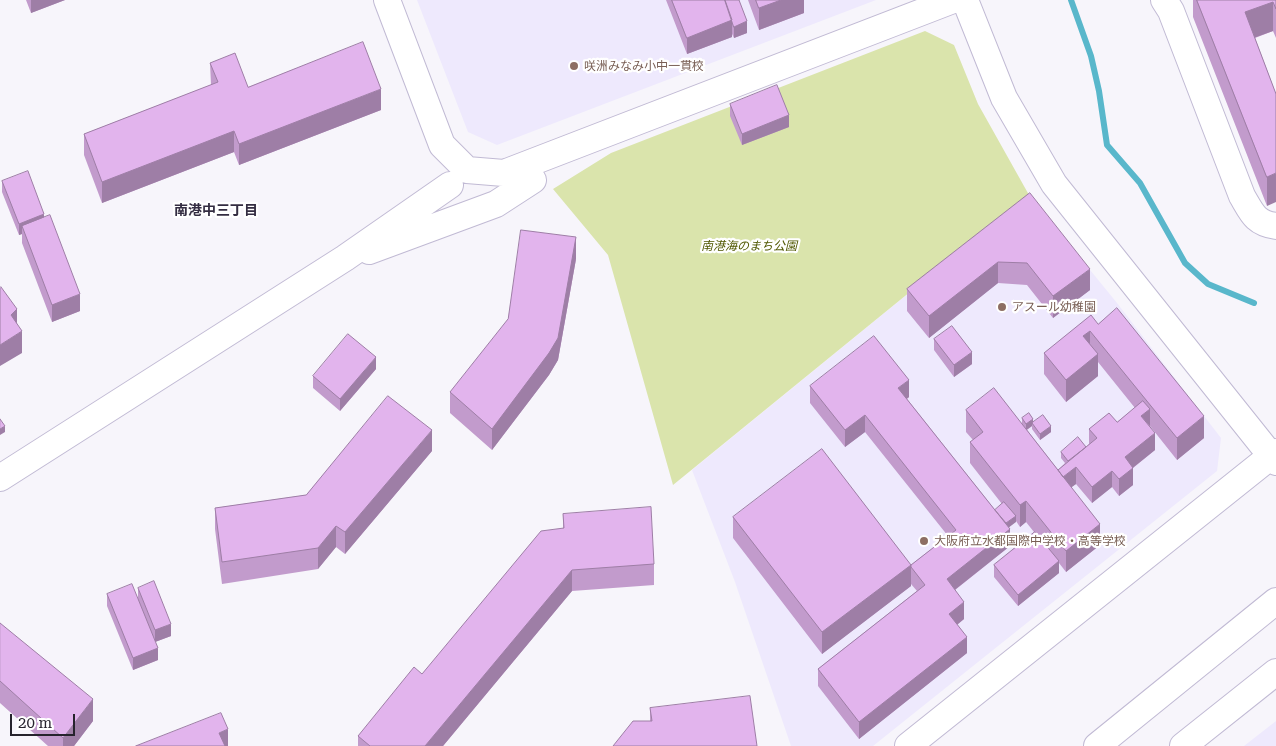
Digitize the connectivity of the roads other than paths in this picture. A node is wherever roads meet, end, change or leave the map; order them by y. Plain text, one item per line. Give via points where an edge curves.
1 (387, 0) edge
2 (953, 0) edge
3 (965, 0) edge
4 (1164, 0) edge
5 (533, 180) dead end
6 (450, 185) dead end
7 (1276, 226) edge
8 (345, 258) junction
9 (1274, 457) edge
10 (0, 478) edge
11 (1276, 601) edge
12 (1272, 683) edge
13 (908, 746) edge
14 (1097, 746) edge
15 (1183, 746) edge

1 - 2 street via 442,145 466,170 504,173
3 - 9 street via 1004,98 1054,184
4 - 7 street via 1242,196 1261,223
5 - 8 street via 496,204 392,244
6 - 8 street
8 - 10 street
9 - 13 street
11 - 14 street
12 - 15 street

